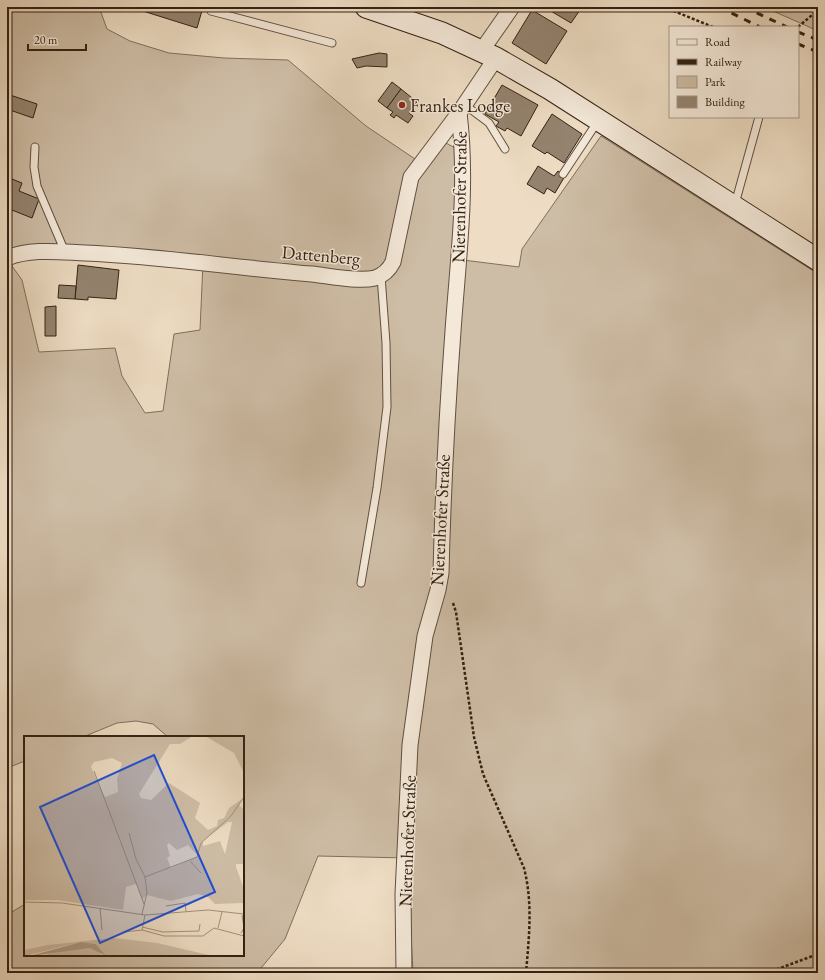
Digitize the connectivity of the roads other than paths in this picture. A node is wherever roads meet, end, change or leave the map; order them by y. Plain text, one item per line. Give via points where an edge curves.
1 (212, 7) edge
2 (366, 7) edge
3 (512, 7) edge
4 (332, 43) dead end
5 (489, 54) junction
6 (462, 109) junction
7 (759, 118) edge
8 (598, 121) junction
9 (35, 147) dead end
10 (505, 149) dead end
11 (563, 174) dead end
12 (735, 206) junction
13 (65, 252) junction
14 (7, 258) edge
15 (818, 260) edge
16 (381, 276) junction
17 (361, 583) dead end
18 (404, 973) edge

1 - 4 lane via 211,11
2 - 5 main road via 442,33
3 - 5 street
5 - 6 street, Dattenberg
5 - 8 main road
6 - 10 lane via 489,122
6 - 16 street, Dattenberg via 411,177 393,262
6 - 18 street, Nierenhofer Straße via 462,202 444,447 441,572 424,636 410,745 404,894
7 - 12 lane
8 - 11 lane
8 - 12 main road
9 - 13 lane via 34,167 37,186
12 - 15 main road
13 - 14 street, Dattenberg via 33,252
13 - 16 street, Dattenberg via 166,258 356,278
16 - 17 lane via 387,407

